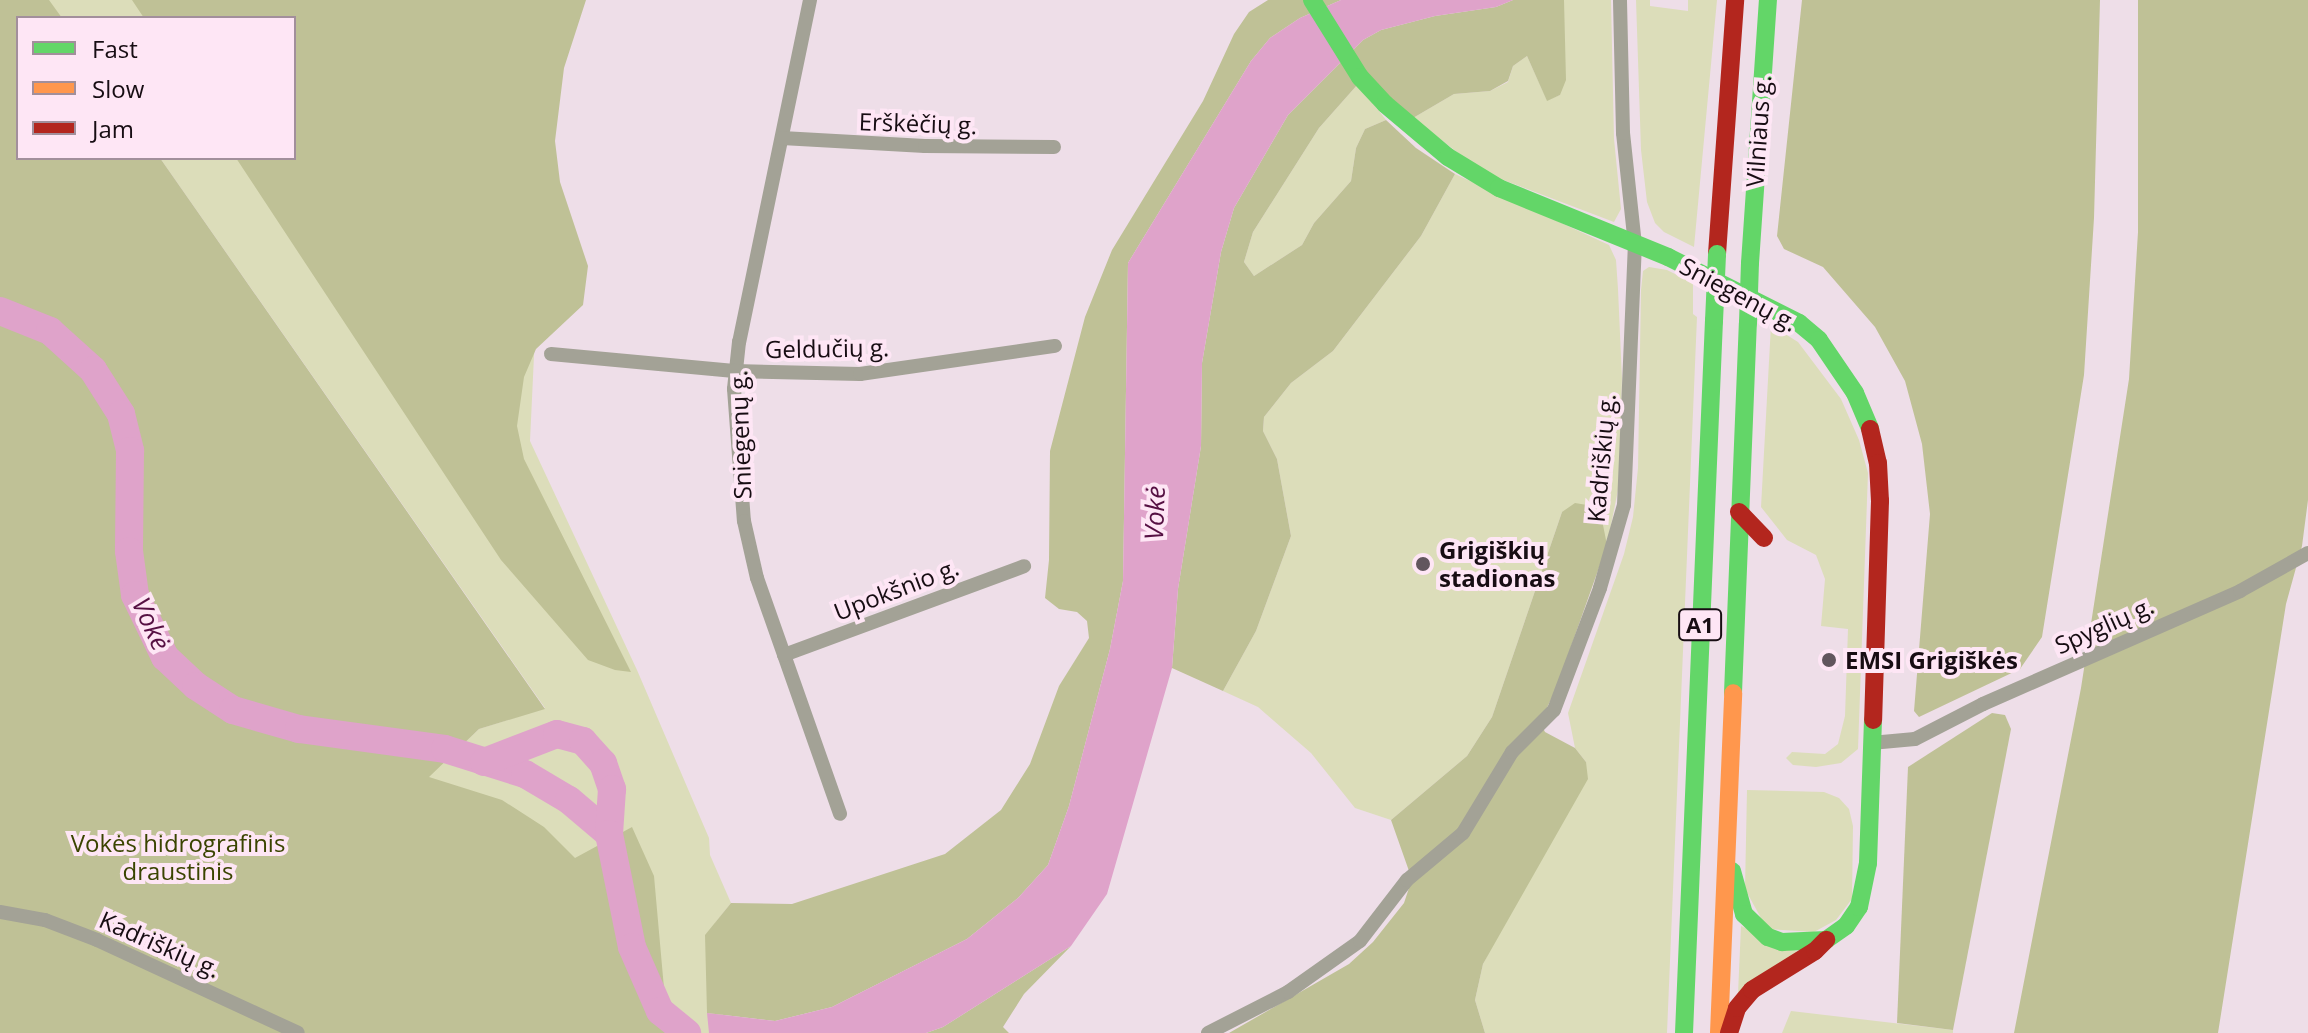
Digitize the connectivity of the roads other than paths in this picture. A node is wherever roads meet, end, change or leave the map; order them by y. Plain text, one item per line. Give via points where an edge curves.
1 (810, 0) edge
2 (1312, 0) edge
3 (1620, 0) edge
4 (1735, 0) edge
5 (1768, 0) edge
6 (782, 138) junction
7 (1054, 147) dead end
8 (1635, 245) junction
9 (1055, 346) dead end
10 (551, 354) dead end
11 (734, 371) junction
12 (1739, 512) junction
13 (1764, 538) dead end
14 (2308, 553) edge
15 (1024, 566) dead end
16 (784, 655) junction
17 (1871, 743) junction
18 (840, 814) dead end
19 (1726, 834) junction
20 (0, 912) edge
21 (1826, 940) junction
22 (298, 1033) edge
23 (1208, 1033) edge
24 (1684, 1033) edge
25 (1719, 1033) edge
26 (1729, 1033) edge

1 - 6 street, Sniegenų g.
2 - 8 main road, Sniegenų g. via 1360,77 1448,157 1499,188
3 - 8 street, Kadriškių g. via 1623,133
4 - 24 main road, Vilniaus g. / A1, bridge via 1717,254
5 - 12 main road, Vilniaus g. / A1, bridge
6 - 7 street, Erškėčių g.
6 - 11 street, Sniegenų g.
8 - 17 main road, Sniegenų g. via 1799,323 1839,365 1855,393 1872,439 1880,501
8 - 23 street, Kadriškių g. via 1624,505 1600,588 1554,710 1512,752 1463,833 1407,880 1360,941 1288,992
9 - 11 street, Geldučių g. via 860,374
10 - 11 street, Geldučių g.
11 - 16 street, Sniegenų g. via 744,521
12 - 13 main road
12 - 19 main road, A1
14 - 17 street, Spyglių g. via 2240,591 2006,693 1915,739
15 - 16 street, Upokšnio g.
16 - 18 street, Sniegenų g.
17 - 21 main road, Sniegenų g. via 1866,887 1846,926
19 - 21 main road via 1744,914 1755,926 1782,942
19 - 25 main road, A1
20 - 22 street, Kadriškių g. via 45,920 97,940
21 - 26 main road, Sniegenų g. via 1752,990 1737,1008

